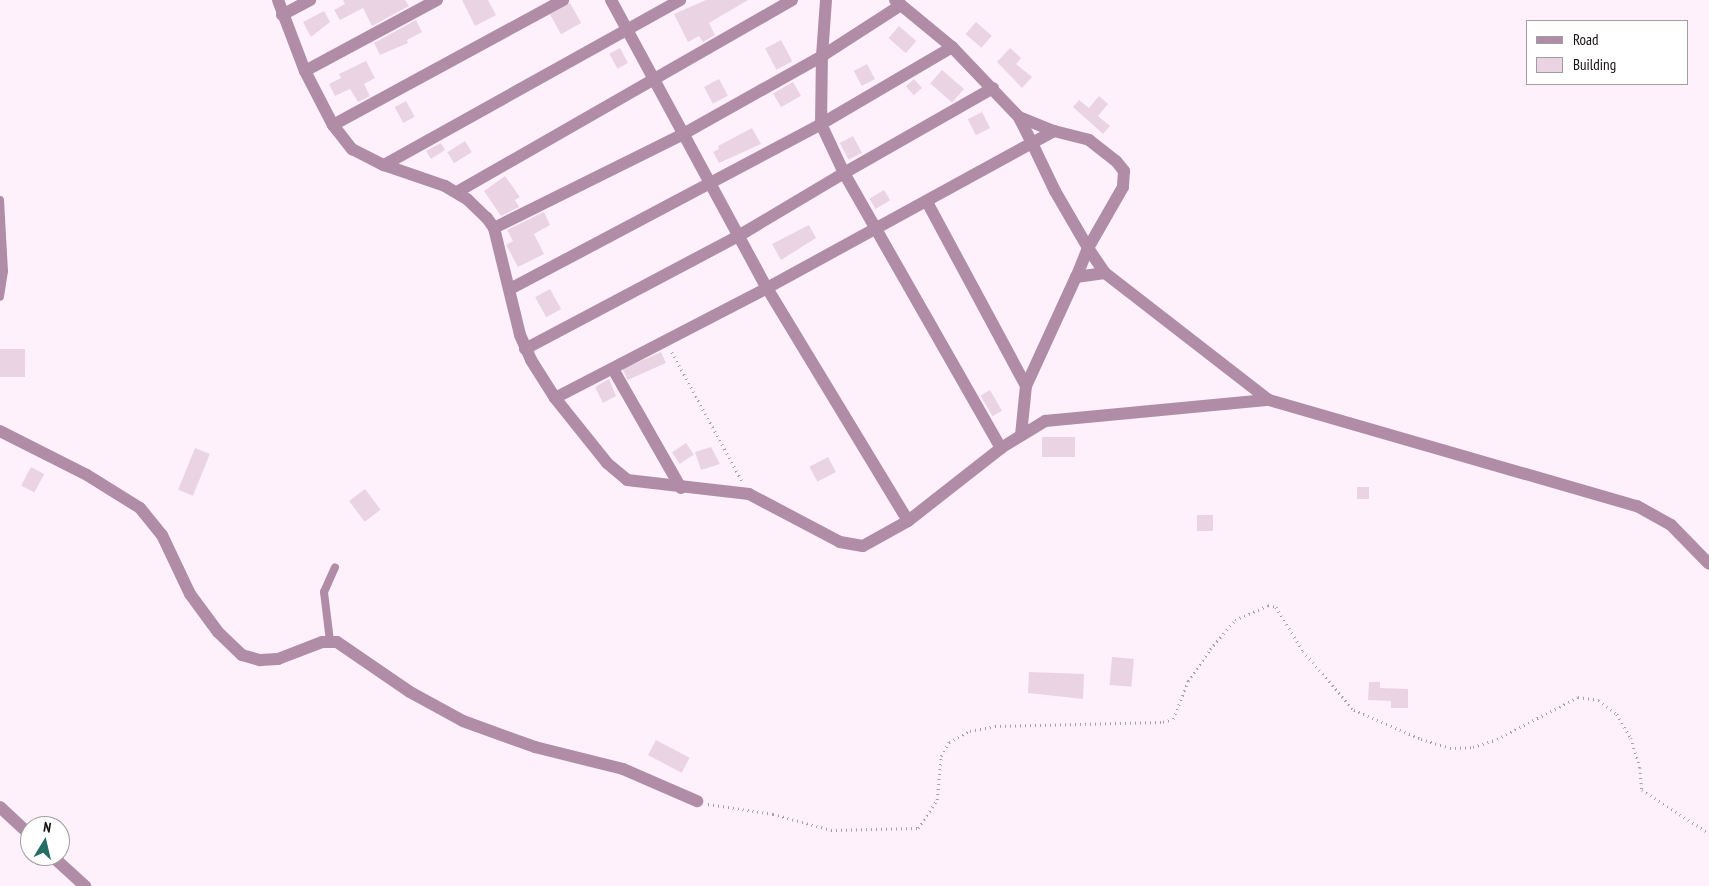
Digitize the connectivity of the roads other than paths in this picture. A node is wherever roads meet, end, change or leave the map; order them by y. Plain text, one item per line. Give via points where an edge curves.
1 (278, 0) edge
2 (310, 0) edge
3 (437, 0) edge
4 (563, 0) edge
5 (611, 0) edge
6 (680, 0) edge
7 (792, 0) edge
8 (826, 0) edge
9 (898, 2) edge
10 (282, 15) junction
11 (629, 30) junction
12 (952, 47) junction
13 (822, 56) junction
14 (305, 71) junction
15 (656, 80) junction
16 (993, 88) junction
17 (1019, 117) junction
18 (821, 124) junction
19 (333, 125) junction
20 (1054, 131) junction
21 (685, 133) junction
22 (1032, 143) junction
23 (384, 165) junction
24 (844, 173) junction
25 (712, 184) junction
26 (457, 192) junction
27 (0, 200) edge
28 (927, 202) junction
29 (494, 228) junction
30 (875, 229) junction
31 (740, 235) junction
32 (1088, 248) junction
33 (1105, 273) junction
34 (1076, 276) junction
35 (767, 288) junction
36 (510, 289) junction
37 (0, 297) edge
38 (525, 349) junction
39 (613, 369) junction
40 (1026, 386) junction
41 (555, 398) junction
42 (1269, 400) junction
43 (0, 431) edge
44 (1021, 434) junction
45 (1001, 448) junction
46 (681, 488) junction
47 (908, 522) junction
48 (1709, 564) edge
49 (335, 567) dead end
50 (330, 642) junction
51 (697, 801) road end
52 (0, 807) edge
53 (20, 826) edge
54 (63, 866) edge
55 (84, 886) edge

1 - 10 street
2 - 10 street
3 - 14 street
4 - 19 street
5 - 11 street
6 - 11 street
7 - 15 street
8 - 13 street
9 - 12 street
9 - 13 street
10 - 14 street
11 - 15 street
11 - 23 street
12 - 16 street
12 - 18 street
13 - 18 street
13 - 21 street
14 - 19 street
15 - 21 street
15 - 26 street
16 - 17 street
16 - 24 street
17 - 20 street
17 - 22 street
18 - 24 street
18 - 25 street
19 - 23 street via 352,149
20 - 22 street
20 - 32 street via 1089,140 1116,161 1124,172 1123,187
21 - 25 street
21 - 29 street
22 - 28 street
22 - 32 street
23 - 26 street via 430,179
24 - 30 street
24 - 31 street
25 - 31 street
25 - 36 street
26 - 29 street via 478,208
27 - 37 lane via 4,270
28 - 30 street
28 - 40 street
29 - 36 street
30 - 35 street
30 - 45 street
31 - 35 street
31 - 38 street
32 - 33 street
32 - 34 street
33 - 34 street
33 - 42 street
34 - 40 street
35 - 39 street
35 - 47 street
36 - 38 street
38 - 41 street
39 - 41 street
39 - 46 street
40 - 44 street
41 - 46 street via 617,473 642,484
42 - 44 street via 1056,418 1034,425
42 - 48 street via 1637,506 1671,525
43 - 50 street via 87,475 140,508 162,535 190,594 218,632 242,655 260,660 278,659
44 - 45 street
45 - 47 street
46 - 47 street via 749,494 851,546 875,542
49 - 50 lane via 324,592
50 - 51 street via 344,644 410,692 463,721 535,747 623,769
52 - 53 street
54 - 55 street

